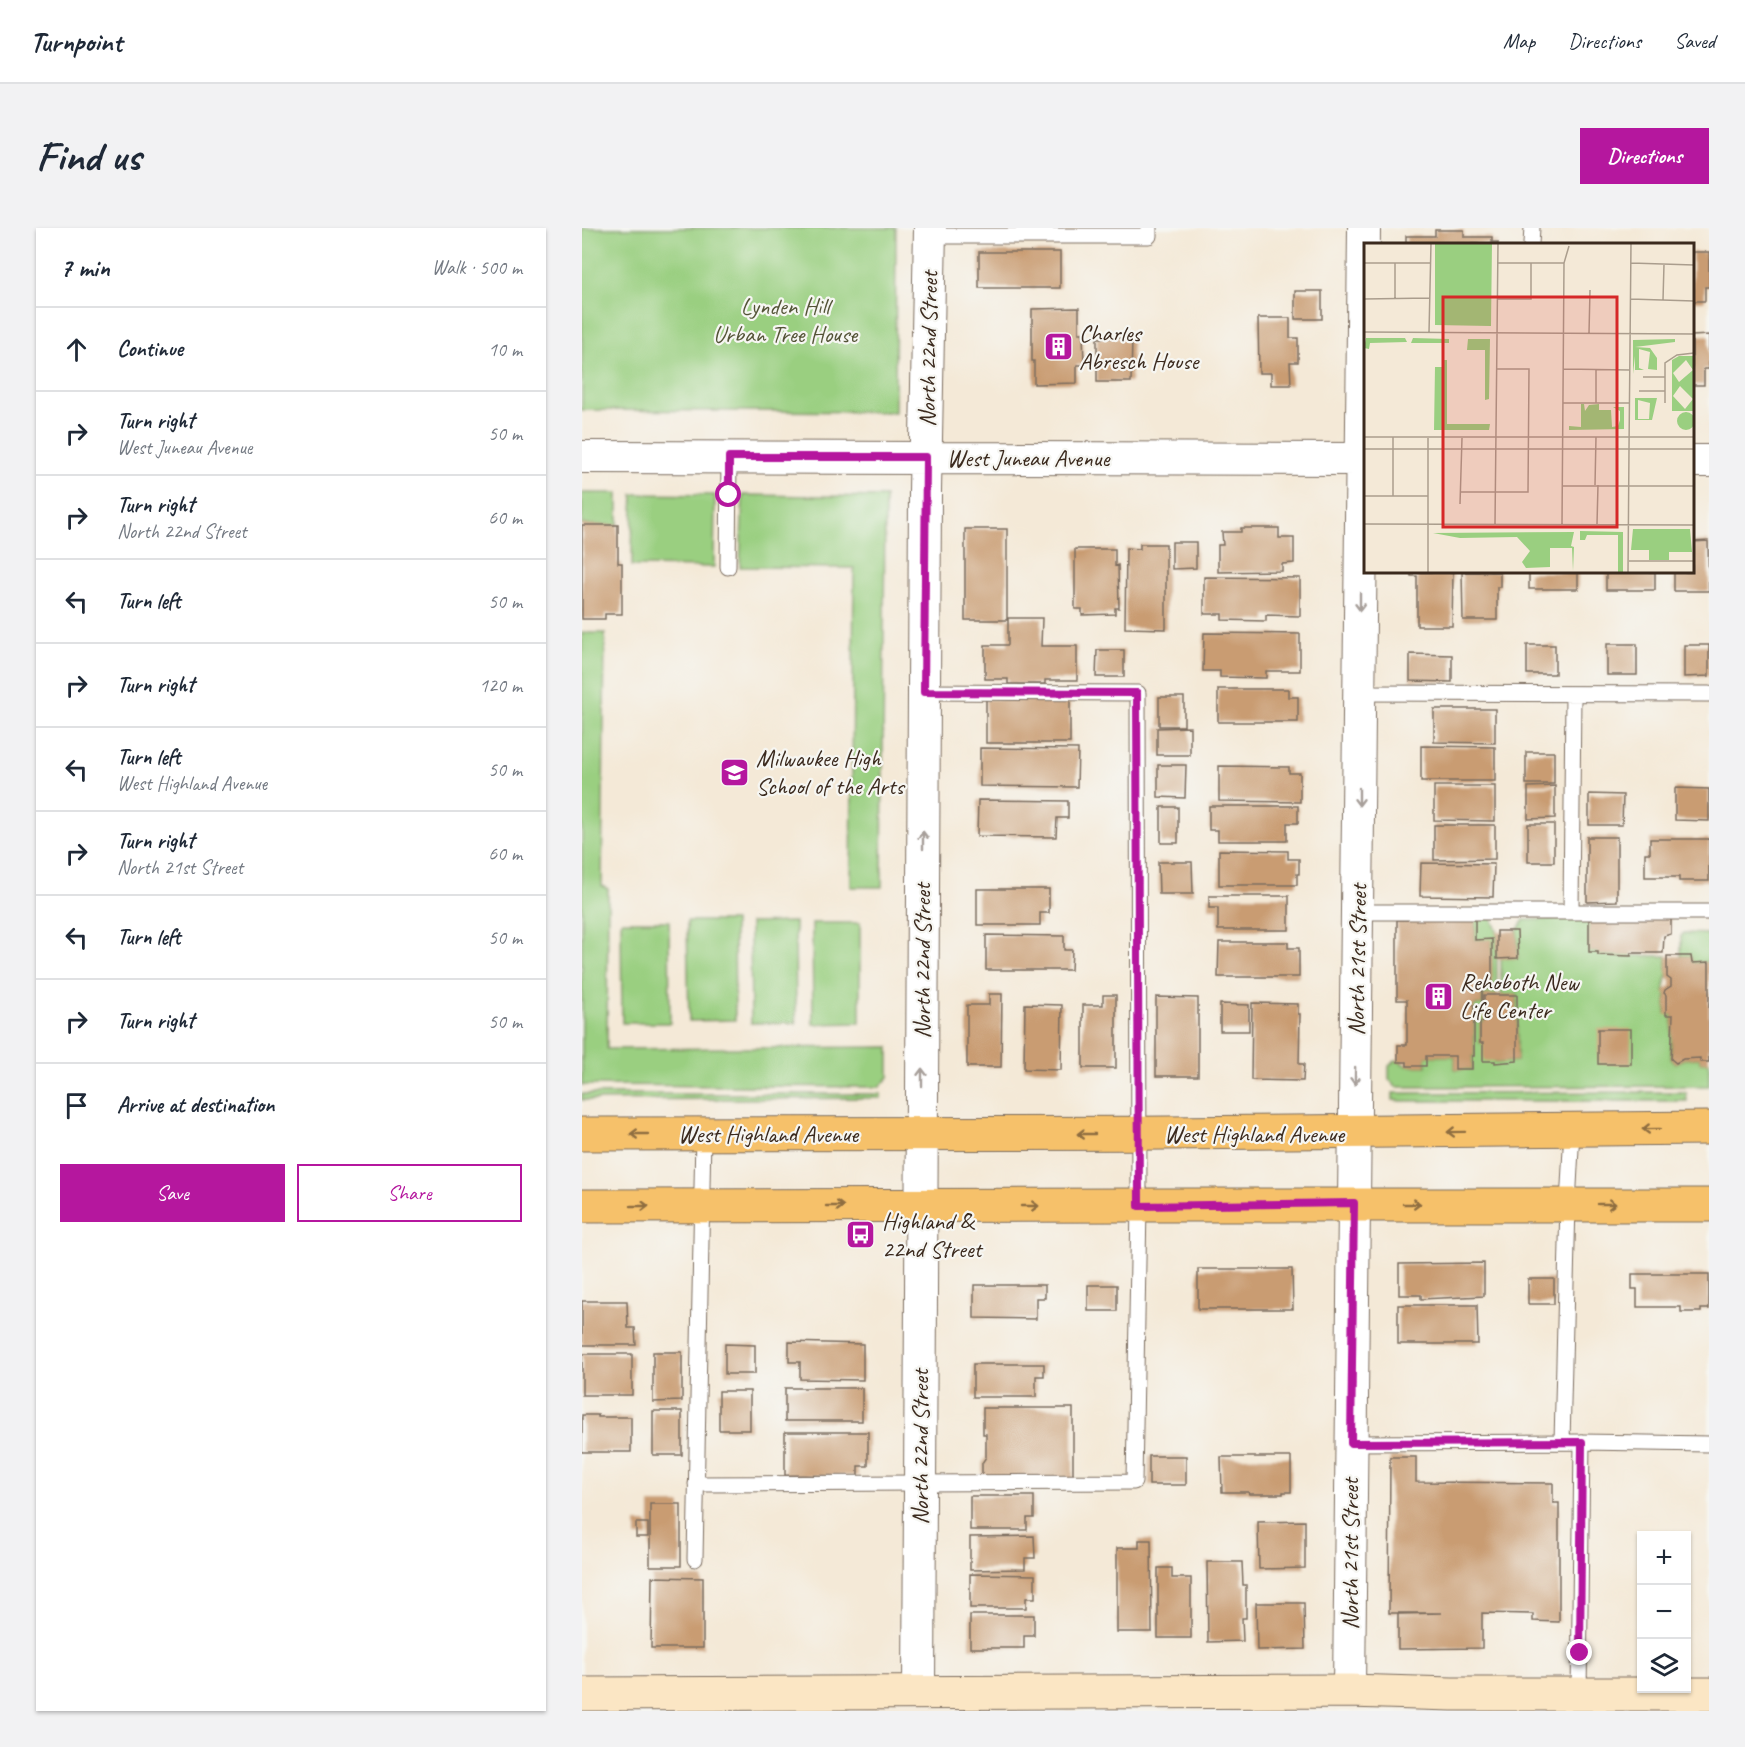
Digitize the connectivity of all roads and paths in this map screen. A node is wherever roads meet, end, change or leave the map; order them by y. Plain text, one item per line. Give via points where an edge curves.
1 (1149, 228) edge
2 (1364, 228) edge
3 (1532, 228) edge
4 (930, 232) edge
5 (1531, 243) edge
6 (582, 457) edge
7 (729, 457) junction
8 (926, 457) junction
9 (1363, 459) edge
10 (728, 567) dead end
11 (924, 692) junction
12 (1359, 693) junction
13 (1573, 694) junction
14 (1709, 694) edge
15 (1358, 912) junction
16 (1570, 912) junction
17 (1709, 912) edge
18 (1709, 1128) edge
19 (1572, 1130) junction
20 (1354, 1133) junction
21 (582, 1134) edge
22 (703, 1134) junction
23 (1137, 1134) junction
24 (921, 1135) junction
25 (1354, 1203) junction
26 (1568, 1204) junction
27 (1709, 1205) edge
28 (582, 1206) edge
29 (701, 1206) junction
30 (921, 1206) junction
31 (1139, 1206) junction
32 (1562, 1442) junction
33 (1582, 1442) junction
34 (1351, 1443) junction
35 (1709, 1444) edge
36 (919, 1483) junction
37 (696, 1484) junction
38 (695, 1559) dead end
39 (1349, 1691) junction
40 (920, 1693) junction
41 (582, 1694) edge
42 (1579, 1694) junction
43 (1709, 1694) edge

1 - 4 lane via 1149,236
2 - 9 street, North 21st Street
3 - 5 lane
4 - 8 street, North 22nd Street
6 - 7 street, West Juneau Avenue
7 - 8 street, West Juneau Avenue
7 - 10 lane
8 - 9 street, West Juneau Avenue
8 - 11 street, North 22nd Street
9 -> 12 street, North 21st Street
11 - 23 lane via 1137,693
24 -> 11 street, North 22nd Street
12 - 13 lane
12 -> 15 street, North 21st Street
13 - 14 lane
13 - 16 lane
15 - 16 lane
15 -> 20 street, North 21st Street
16 - 17 lane
18 -> 19 main road, West Highland Avenue
19 -> 20 main road, West Highland Avenue
19 - 26 lane
20 - 23 main road, West Highland Avenue
20 - 25 street, North 21st Street
22 -> 21 main road, West Highland Avenue
22 - 24 main road, West Highland Avenue
22 - 29 lane
23 -> 24 main road, West Highland Avenue
23 - 31 lane
24 - 30 street, North 22nd Street
25 -> 26 main road
25 - 31 main road
25 - 34 street, North 21st Street
26 -> 27 main road
26 - 32 lane
28 -> 29 main road
29 -> 30 main road
29 - 37 lane
30 -> 31 main road
30 - 36 street, North 22nd Street
31 - 36 lane via 1134,1482
32 - 33 lane
32 - 34 lane
33 - 35 lane
33 - 42 lane
34 - 39 street, North 21st Street
36 - 37 lane
36 - 40 street, North 22nd Street
37 - 38 lane
39 - 40 street
39 - 42 street
40 - 41 street
42 - 43 street

